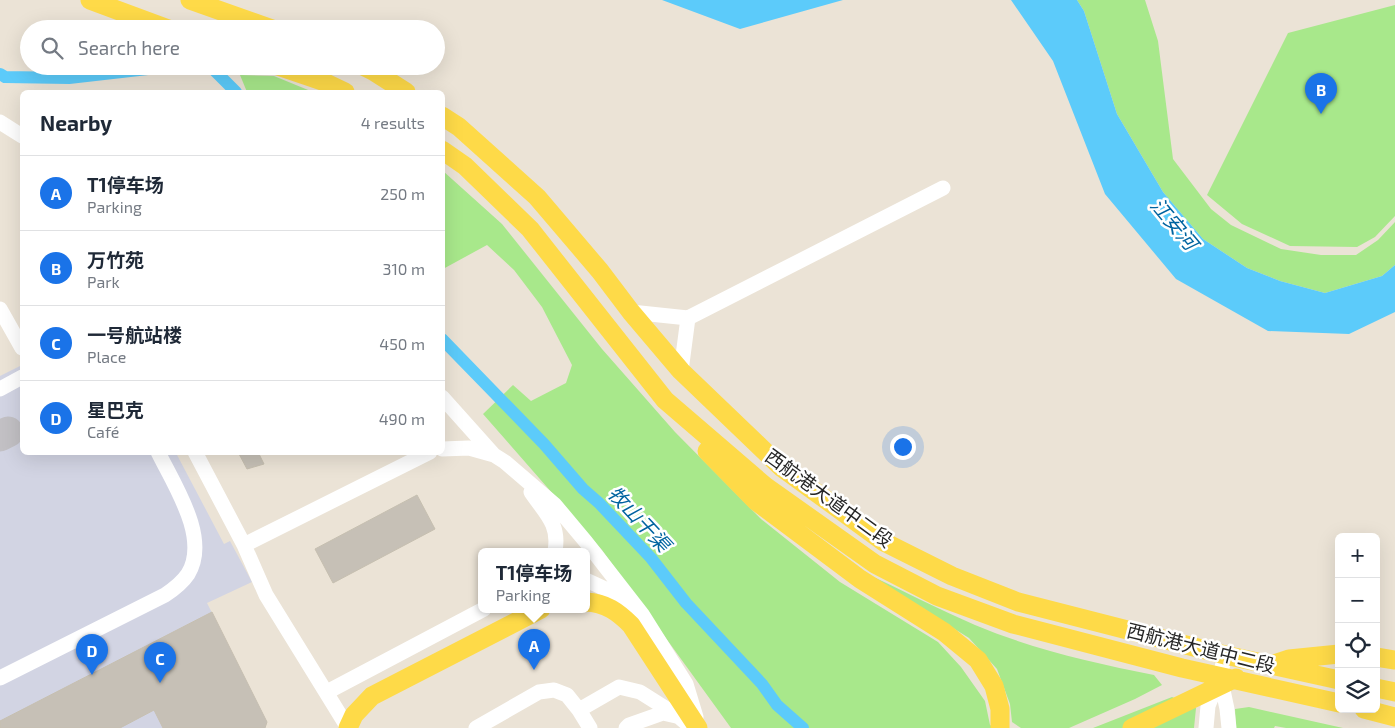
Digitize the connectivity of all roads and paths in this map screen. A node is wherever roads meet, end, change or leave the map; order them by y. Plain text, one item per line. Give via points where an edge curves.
1 (90, 0) edge
2 (190, 0) edge
3 (144, 20) edge
4 (247, 20) edge
5 (304, 75) edge
6 (380, 75) edge
7 (341, 90) edge
8 (403, 90) edge
9 (445, 118) edge
10 (0, 122) edge
11 (20, 135) edge
12 (445, 152) edge
13 (943, 188) dead end
14 (0, 309) edge
15 (631, 312) junction
16 (688, 318) junction
17 (20, 344) edge
18 (680, 371) junction
19 (20, 378) edge
20 (0, 389) edge
21 (445, 400) edge
22 (665, 400) junction
23 (445, 449) edge
24 (159, 455) edge
25 (197, 455) edge
26 (424, 455) edge
27 (494, 455) junction
28 (518, 475) junction
29 (244, 545) junction
30 (555, 548) edge
31 (590, 548) edge
32 (590, 548) edge
33 (590, 582) edge
34 (590, 603) edge
35 (478, 612) edge
36 (533, 613) edge
37 (637, 620) junction
38 (1335, 654) edge
39 (1225, 655) junction
40 (1380, 658) edge
41 (1395, 660) edge
42 (1220, 676) junction
43 (0, 678) edge
44 (1335, 679) edge
45 (1380, 689) edge
46 (327, 692) junction
47 (1395, 692) edge
48 (1335, 702) edge
49 (579, 710) junction
50 (1380, 713) edge
51 (678, 716) junction
52 (1395, 716) edge
53 (348, 728) edge
54 (476, 728) edge
55 (590, 728) edge
56 (626, 728) edge
57 (692, 728) edge
58 (699, 728) edge
59 (1000, 728) edge
60 (1132, 728) edge
61 (1206, 728) edge
62 (1229, 728) edge

1 - 3 main road
2 - 4 main road
5 - 7 main road
6 - 8 main road
9 - 15 main road, 西航港大道中二段 via 537,197
10 - 11 street
12 - 22 main road, 西航港大道中二段 via 465,166 530,229
13 - 16 street
14 - 17 street
15 - 16 street
15 - 18 main road, 西航港大道中二段
16 - 18 street
18 - 39 main road, 西航港大道中二段 via 781,467 884,542 952,576 1018,602
19 - 20 street
21 - 27 street
22 - 42 main road, 西航港大道中二段 via 765,486 875,564 936,596 1013,624
22 - 59 main road via 704,448 757,502 860,579 944,632 978,660 994,686 1000,709
23 - 27 street via 469,448
24 - 43 street via 193,526 194,555 188,574 165,595
25 - 29 street
26 - 29 street
27 - 28 street
28 - 30 street via 553,524 557,537
28 - 32 street via 555,505
29 - 46 street via 266,595
31 - 37 street
33 - 37 street via 612,592
34 - 37 main road via 612,608
35 - 46 street
36 - 53 main road via 372,696 354,715
37 - 58 main road
38 - 60 main road via 1289,659 1253,670
39 - 42 street
39 - 44 main road, 西航港大道中二段
40 - 41 main road
42 - 48 main road, 西航港大道中二段
42 - 61 street via 1208,706
42 - 62 street
45 - 47 main road
46 - 53 street
49 - 51 street via 619,688 640,692
49 - 54 street via 567,695 554,690 539,692
49 - 55 street
50 - 52 main road
51 - 56 street via 663,713
51 - 57 street

